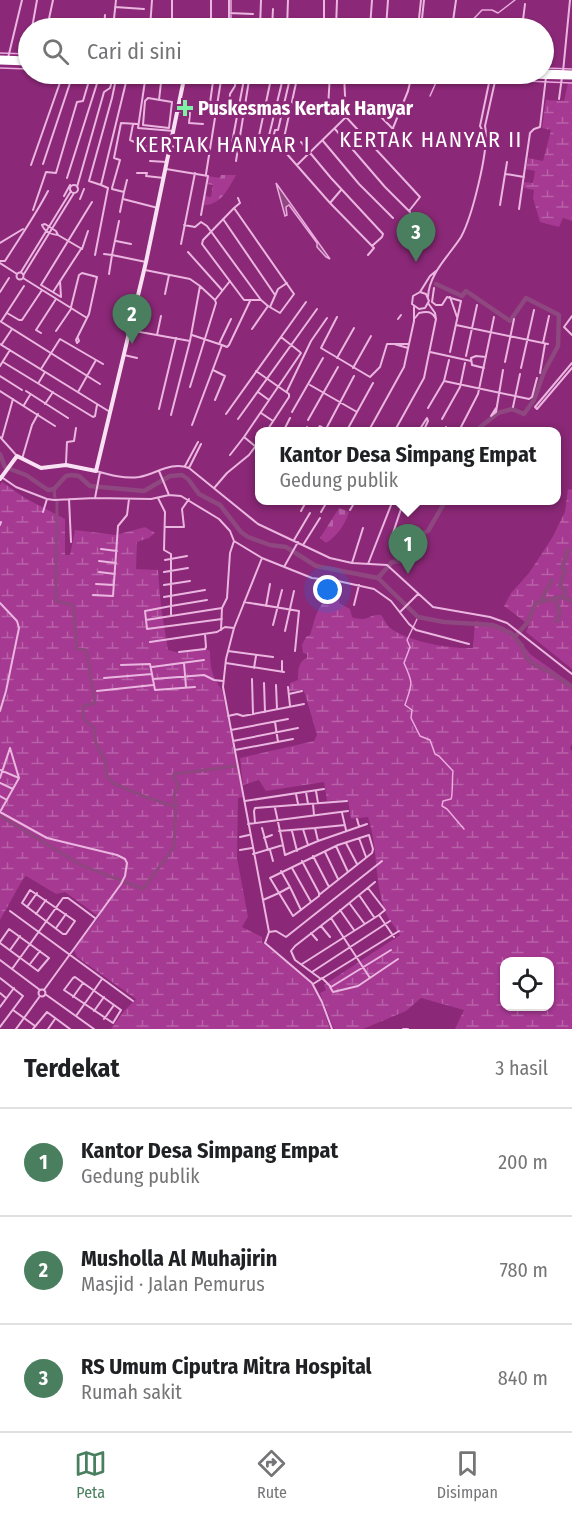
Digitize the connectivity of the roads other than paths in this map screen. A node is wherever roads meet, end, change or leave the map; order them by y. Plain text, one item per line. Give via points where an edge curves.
1 (22, 0) edge
2 (38, 0) edge
3 (53, 0) edge
4 (116, 0) edge
5 (152, 0) edge
6 (172, 0) edge
7 (211, 0) edge
8 (229, 0) edge
9 (261, 0) edge
10 (288, 0) edge
11 (324, 0) edge
12 (337, 0) edge
13 (372, 0) edge
14 (388, 0) edge
15 (423, 0) edge
16 (456, 0) edge
17 (570, 0) edge
18 (525, 4) dead end
19 (115, 8) junction
20 (144, 9) dead end
21 (273, 9) dead end
22 (229, 13) junction
23 (253, 14) dead end
24 (105, 15) dead end
25 (35, 18) edge
26 (49, 18) edge
27 (105, 18) edge
28 (114, 18) edge
29 (151, 18) edge
30 (172, 18) edge
31 (211, 18) edge
32 (229, 18) edge
33 (260, 18) edge
34 (273, 18) edge
35 (287, 18) edge
36 (324, 18) edge
37 (336, 18) edge
38 (371, 18) edge
39 (387, 18) edge
40 (420, 18) edge
41 (453, 18) edge
42 (523, 18) edge
43 (9, 55) junction
44 (18, 58) edge
45 (0, 60) edge
46 (18, 61) edge
47 (554, 75) edge
48 (563, 75) junction
49 (572, 75) edge
50 (59, 84) edge
51 (70, 84) edge
52 (88, 84) edge
53 (97, 84) edge
54 (112, 84) edge
55 (113, 84) edge
56 (126, 84) edge
57 (145, 84) edge
58 (161, 84) edge
59 (183, 84) edge
60 (213, 84) edge
61 (220, 84) edge
62 (235, 84) edge
63 (243, 84) edge
64 (248, 84) edge
65 (270, 84) edge
66 (282, 84) edge
67 (289, 84) edge
68 (296, 84) edge
69 (329, 84) edge
70 (344, 84) edge
71 (410, 84) edge
72 (491, 84) edge
73 (492, 84) edge
74 (543, 84) edge
75 (559, 99) dead end
76 (159, 100) junction
77 (172, 102) junction
78 (180, 102) junction
79 (210, 103) dead end
80 (328, 108) dead end
81 (229, 110) dead end
82 (178, 111) junction
83 (346, 117) junction
84 (381, 117) dead end
85 (133, 124) junction
86 (139, 124) junction
87 (203, 124) dead end
88 (393, 128) junction
89 (335, 129) junction
90 (173, 130) junction
91 (398, 133) dead end
92 (485, 135) junction
93 (173, 137) junction
94 (323, 141) junction
95 (302, 142) dead end
96 (282, 147) dead end
97 (170, 148) junction
98 (231, 148) dead end
99 (192, 151) junction
100 (270, 151) dead end
101 (310, 152) junction
102 (200, 153) dead end
103 (286, 153) dead end
104 (150, 161) dead end
105 (236, 161) dead end
106 (167, 162) junction
107 (507, 162) dead end
108 (43, 164) dead end
109 (31, 165) dead end
110 (297, 165) junction
111 (166, 168) junction
112 (136, 172) dead end
113 (195, 173) junction
114 (206, 174) junction
115 (505, 174) junction
116 (524, 177) junction
117 (67, 178) dead end
118 (164, 178) junction
119 (127, 180) dead end
120 (101, 185) junction
121 (108, 188) junction
122 (112, 188) dead end
123 (73, 189) junction
124 (48, 190) dead end
125 (341, 190) junction
126 (124, 192) junction
127 (64, 196) dead end
128 (238, 198) dead end
129 (123, 199) junction
130 (92, 201) dead end
131 (330, 203) junction
132 (500, 205) dead end
133 (158, 208) junction
134 (234, 208) junction
135 (519, 209) dead end
136 (33, 210) dead end
137 (120, 212) dead end
138 (201, 215) dead end
139 (393, 218) dead end
140 (223, 219) junction
141 (119, 221) dead end
142 (184, 225) junction
143 (26, 228) junction
144 (51, 228) junction
145 (48, 231) junction
146 (88, 231) dead end
147 (212, 231) junction
148 (57, 235) junction
149 (68, 241) junction
150 (115, 241) junction
151 (0, 243) edge
152 (131, 244) dead end
153 (181, 244) dead end
154 (372, 246) junction
155 (81, 249) junction
156 (188, 252) dead end
157 (104, 254) dead end
158 (94, 255) dead end
159 (112, 255) junction
160 (368, 255) dead end
161 (1, 262) edge
162 (146, 262) junction
163 (144, 270) junction
164 (437, 270) junction
165 (108, 274) dead end
166 (21, 275) junction
167 (168, 275) junction
168 (9, 278) dead end
169 (60, 281) junction
170 (230, 281) junction
171 (287, 283) junction
172 (24, 286) dead end
173 (200, 286) junction
174 (41, 288) junction
175 (434, 288) dead end
176 (222, 290) junction
177 (0, 292) edge
178 (420, 292) junction
179 (53, 293) junction
180 (165, 294) dead end
181 (275, 295) junction
182 (428, 297) junction
183 (450, 297) junction
184 (56, 298) junction
185 (215, 300) junction
186 (261, 300) junction
187 (250, 301) junction
188 (306, 302) dead end
189 (429, 303) junction
190 (477, 305) dead end
191 (269, 306) junction
192 (414, 307) junction
193 (71, 308) junction
194 (317, 309) dead end
195 (534, 310) dead end
196 (6, 313) junction
197 (549, 315) dead end
198 (161, 316) dead end
199 (572, 316) edge
200 (337, 317) dead end
201 (458, 317) junction
202 (494, 317) dead end
203 (87, 318) junction
204 (327, 318) dead end
205 (231, 319) dead end
206 (436, 319) junction
207 (514, 319) dead end
208 (1, 320) edge
209 (414, 321) junction
210 (456, 325) junction
211 (354, 328) dead end
212 (472, 328) junction
213 (12, 329) junction
214 (252, 329) dead end
215 (129, 330) junction
216 (56, 331) dead end
217 (41, 333) dead end
218 (491, 333) junction
219 (157, 335) junction
220 (192, 335) junction
221 (572, 335) edge
222 (371, 336) dead end
223 (281, 337) junction
224 (510, 337) junction
225 (78, 338) dead end
226 (176, 338) junction
227 (206, 338) junction
228 (528, 340) junction
229 (190, 341) junction
230 (545, 344) junction
231 (1, 345) edge
232 (220, 345) junction
233 (292, 345) junction
234 (408, 346) junction
235 (10, 350) junction
236 (430, 352) junction
237 (450, 352) dead end
238 (301, 353) junction
239 (51, 354) junction
240 (124, 355) junction
241 (304, 356) junction
242 (466, 356) dead end
243 (486, 357) junction
244 (137, 358) dead end
245 (323, 358) dead end
246 (337, 358) junction
247 (96, 360) junction
248 (449, 360) dead end
249 (471, 361) junction
250 (3, 362) junction
251 (505, 362) dead end
252 (465, 363) dead end
253 (572, 363) edge
254 (103, 364) dead end
255 (0, 366) edge
256 (338, 367) dead end
257 (353, 368) junction
258 (521, 368) dead end
259 (572, 368) edge
260 (41, 369) junction
261 (484, 369) junction
262 (213, 370) junction
263 (502, 370) dead end
264 (256, 371) junction
265 (45, 372) junction
266 (540, 373) dead end
267 (520, 374) dead end
268 (0, 376) edge
269 (87, 376) junction
270 (354, 376) dead end
271 (537, 378) dead end
272 (267, 379) junction
273 (444, 381) junction
274 (38, 383) junction
275 (373, 383) dead end
276 (100, 384) dead end
277 (461, 384) junction
278 (309, 385) junction
279 (278, 386) junction
280 (190, 387) dead end
281 (479, 388) junction
282 (0, 391) edge
283 (287, 391) junction
284 (53, 392) junction
285 (78, 392) junction
286 (258, 392) junction
287 (498, 392) junction
288 (324, 393) junction
289 (549, 393) junction
290 (30, 394) junction
291 (515, 396) junction
292 (12, 399) junction
293 (215, 400) dead end
294 (269, 400) junction
295 (340, 403) junction
296 (45, 404) junction
297 (98, 404) junction
298 (24, 405) junction
299 (513, 407) dead end
300 (428, 408) dead end
301 (496, 408) dead end
302 (159, 409) dead end
303 (110, 412) junction
304 (292, 412) dead end
305 (357, 412) junction
306 (261, 413) junction
307 (38, 414) junction
308 (226, 414) dead end
309 (171, 415) dead end
310 (68, 418) dead end
311 (290, 418) dead end
312 (238, 419) dead end
313 (442, 419) dead end
314 (308, 420) dead end
315 (273, 421) junction
316 (192, 425) dead end
317 (55, 426) dead end
318 (269, 427) edge
319 (286, 427) edge
320 (327, 427) edge
321 (349, 427) edge
322 (371, 427) edge
323 (397, 427) edge
324 (421, 427) edge
325 (425, 427) edge
326 (461, 427) dead end
327 (76, 428) dead end
328 (1, 437) edge
329 (244, 437) junction
330 (255, 446) joint
331 (230, 455) dead end
332 (16, 456) junction
333 (22, 459) junction
334 (66, 465) junction
335 (185, 466) junction
336 (189, 468) junction
337 (159, 471) junction
338 (98, 472) junction
339 (1, 477) edge
340 (215, 487) junction
341 (169, 495) junction
342 (95, 498) junction
343 (158, 498) junction
344 (47, 499) junction
345 (69, 499) junction
346 (129, 499) junction
347 (189, 499) junction
348 (305, 505) edge
349 (325, 505) edge
350 (353, 505) edge
351 (391, 505) edge
352 (403, 505) edge
353 (350, 510) dead end
354 (301, 511) dead end
355 (43, 512) dead end
356 (321, 512) dead end
357 (310, 513) dead end
358 (320, 518) dead end
359 (165, 527) junction
360 (363, 528) dead end
361 (111, 540) dead end
362 (117, 540) junction
363 (294, 540) junction
364 (234, 541) junction
365 (71, 542) dead end
366 (298, 542) junction
367 (303, 545) junction
368 (398, 545) dead end
369 (101, 549) dead end
370 (117, 551) junction
371 (187, 556) dead end
372 (262, 558) junction
373 (171, 559) junction
374 (165, 560) dead end
375 (99, 561) dead end
376 (116, 563) junction
377 (352, 563) junction
378 (368, 564) junction
379 (284, 567) junction
380 (188, 568) dead end
381 (99, 572) dead end
382 (164, 572) dead end
383 (171, 572) junction
384 (115, 574) junction
385 (190, 581) dead end
386 (96, 584) dead end
387 (171, 584) junction
388 (270, 584) dead end
389 (114, 585) junction
390 (164, 585) dead end
391 (359, 585) junction
392 (206, 590) dead end
393 (282, 590) dead end
394 (294, 591) dead end
395 (418, 594) junction
396 (93, 595) dead end
397 (171, 596) junction
398 (164, 597) dead end
399 (207, 600) dead end
400 (244, 602) junction
401 (0, 603) edge
402 (354, 605) dead end
403 (171, 606) junction
404 (266, 606) junction
405 (222, 608) junction
406 (278, 608) junction
407 (290, 610) junction
408 (400, 612) junction
409 (171, 616) junction
410 (222, 619) junction
411 (146, 620) junction
412 (273, 625) dead end
413 (224, 628) junction
414 (234, 628) junction
415 (285, 631) dead end
416 (205, 634) junction
417 (150, 642) dead end
418 (469, 644) dead end
419 (228, 651) junction
420 (296, 651) dead end
421 (179, 652) dead end
422 (256, 655) junction
423 (273, 657) dead end
424 (204, 660) dead end
425 (282, 661) dead end
426 (184, 663) junction
427 (226, 663) junction
428 (121, 665) dead end
429 (152, 667) junction
430 (254, 668) junction
431 (152, 674) junction
432 (572, 674) edge
433 (186, 676) junction
434 (104, 678) dead end
435 (153, 679) junction
436 (252, 679) dead end
437 (223, 681) junction
438 (264, 683) dead end
439 (153, 685) junction
440 (276, 685) dead end
441 (195, 687) dead end
442 (288, 687) dead end
443 (186, 688) junction
444 (97, 691) dead end
445 (302, 691) dead end
446 (289, 694) junction
447 (304, 704) dead end
448 (290, 706) junction
449 (277, 709) junction
450 (0, 711) edge
451 (265, 712) junction
452 (253, 714) junction
453 (228, 716) junction
454 (288, 720) dead end
455 (275, 722) junction
456 (298, 728) dead end
457 (231, 730) junction
458 (276, 732) junction
459 (293, 739) dead end
460 (233, 741) junction
461 (278, 742) junction
462 (235, 750) junction
463 (1, 770) edge
464 (0, 778) edge
465 (19, 778) junction
466 (0, 783) edge
467 (13, 789) junction
468 (324, 789) dead end
469 (316, 790) junction
470 (306, 792) junction
471 (296, 794) junction
472 (0, 796) edge
473 (7, 800) junction
474 (244, 801) junction
475 (347, 801) dead end
476 (318, 803) junction
477 (298, 804) junction
478 (310, 804) junction
479 (275, 807) junction
480 (348, 811) dead end
481 (0, 812) edge
482 (342, 812) junction
483 (314, 815) junction
484 (276, 819) junction
485 (357, 819) dead end
486 (255, 823) junction
487 (248, 824) junction
488 (368, 824) dead end
489 (345, 825) junction
490 (359, 826) junction
491 (262, 828) dead end
492 (315, 828) junction
493 (303, 829) junction
494 (291, 830) junction
495 (346, 830) junction
496 (279, 831) junction
497 (249, 835) junction
498 (272, 835) dead end
499 (240, 837) dead end
500 (264, 838) junction
501 (358, 838) junction
502 (318, 841) junction
503 (346, 842) junction
504 (309, 845) junction
505 (283, 846) junction
506 (336, 846) junction
507 (252, 848) junction
508 (240, 850) dead end
509 (269, 850) junction
510 (297, 851) junction
511 (324, 851) junction
512 (253, 854) junction
513 (313, 856) junction
514 (366, 857) junction
515 (273, 861) dead end
516 (302, 861) junction
517 (382, 861) dead end
518 (357, 864) junction
519 (292, 866) junction
520 (281, 871) junction
521 (348, 872) junction
522 (338, 879) junction
523 (375, 882) dead end
524 (290, 887) junction
525 (329, 888) junction
526 (368, 888) junction
527 (37, 893) junction
528 (279, 893) junction
529 (319, 895) junction
530 (359, 895) junction
531 (46, 900) junction
532 (262, 900) junction
533 (311, 902) junction
534 (350, 903) junction
535 (27, 907) junction
536 (56, 907) junction
537 (301, 910) junction
538 (340, 910) junction
539 (10, 911) dead end
540 (36, 914) junction
541 (66, 914) junction
542 (379, 915) junction
543 (374, 917) junction
544 (331, 918) junction
545 (96, 919) junction
546 (46, 921) junction
547 (390, 921) dead end
548 (364, 923) junction
549 (386, 924) junction
550 (321, 926) junction
551 (56, 928) junction
552 (354, 930) junction
553 (399, 931) dead end
554 (38, 932) junction
555 (269, 932) junction
556 (311, 933) junction
557 (20, 936) junction
558 (393, 936) junction
559 (330, 937) dead end
560 (343, 937) junction
561 (317, 940) dead end
562 (0, 942) edge
563 (30, 944) junction
564 (350, 947) junction
565 (10, 950) junction
566 (390, 950) dead end
567 (40, 951) junction
568 (69, 955) junction
569 (20, 957) junction
570 (357, 958) junction
571 (398, 959) dead end
572 (0, 960) edge
573 (30, 964) junction
574 (302, 964) junction
575 (363, 967) junction
576 (12, 969) junction
577 (314, 973) junction
578 (0, 978) edge
579 (322, 978) junction
580 (370, 978) junction
581 (103, 979) junction
582 (84, 983) junction
583 (314, 984) junction
584 (330, 987) junction
585 (14, 988) junction
586 (94, 990) junction
587 (43, 991) junction
588 (0, 993) edge
589 (39, 996) junction
590 (73, 997) junction
591 (104, 997) junction
592 (6, 998) junction
593 (133, 1001) dead end
594 (84, 1004) junction
595 (114, 1005) junction
596 (0, 1007) edge
597 (13, 1010) junction
598 (94, 1011) junction
599 (76, 1016) junction
600 (24, 1018) junction
601 (56, 1018) junction
602 (104, 1018) junction
603 (0, 1027) edge
604 (34, 1028) edge
605 (16, 1029) edge
606 (49, 1029) edge
607 (70, 1029) edge
608 (94, 1029) edge
609 (332, 1029) edge
610 (403, 1029) edge
611 (408, 1029) edge

1 - 43 street
2 - 25 street
3 - 26 street
4 - 19 street
5 - 29 street
6 - 30 street
7 - 31 street
8 - 22 street
9 - 33 street
10 - 35 street
11 - 36 street
12 - 37 street
13 - 38 street
14 - 39 street
15 - 40 street
16 - 41 street
17 - 48 street
18 - 42 street
19 - 20 street
19 - 28 street
21 - 34 street
22 - 23 street
22 - 32 street
24 - 27 street
43 - 44 highway
43 - 45 highway
45 - 46 highway
47 - 48 highway
48 - 49 highway
48 - 75 street
50 - 109 street
51 - 108 street
52 - 136 street via 83,101 77,102 56,173 46,172
53 - 117 street
54 - 123 street via 104,92
55 - 120 street via 89,181
56 - 120 street
57 - 86 street
58 - 76 street
59 - 78 street
60 - 79 street
61 - 114 street
62 - 81 street
63 - 98 street
64 - 105 street
65 - 66 street via 256,150 265,152
67 - 100 street
68 - 96 street
69 - 80 street
70 - 83 street
71 - 88 street
72 - 92 street via 480,126
73 - 92 street
74 - 116 street via 540,127 531,131
76 - 77 street
76 - 90 street via 146,99 143,124
77 - 78 street
77 - 90 street
78 - 82 street
82 - 87 street via 191,111 189,123
82 - 90 street
83 - 89 street
83 - 89 street via 420,197 409,212
84 - 88 street
85 - 86 street
85 - 97 street via 130,140 143,146
85 - 122 street via 122,123 114,158 120,160
86 - 90 street via 138,128
88 - 91 street
89 - 94 street
90 - 93 street
92 - 164 street via 472,210 456,244
93 - 97 street
93 - 99 street via 194,141
94 - 101 street
94 - 139 street
95 - 101 street
97 - 99 street
97 - 106 street
99 - 102 street
101 - 110 street
101 - 125 street
103 - 110 street
104 - 106 street
106 - 111 street
107 - 115 street
110 - 131 street
111 - 113 street
111 - 118 street
112 - 118 street
113 - 114 street
113 - 142 street
114 - 138 street
115 - 116 street
115 - 132 street
116 - 135 street
118 - 133 street
119 - 126 street
120 - 121 street
121 - 126 street
121 - 158 street
123 - 123 street via 80,197 83,191
123 - 127 street
123 - 144 street
124 - 143 street
125 - 131 street
125 - 154 street via 383,234
126 - 129 street
128 - 134 street via 240,203
129 - 133 street
129 - 137 street
130 - 149 street
131 - 154 street
133 - 162 street
134 - 140 street
134 - 171 street
140 - 147 street
140 - 181 street
141 - 150 street
142 - 147 street via 197,227 201,222
142 - 153 street
143 - 151 street
143 - 161 street
144 - 145 street
144 - 145 street via 42,225
144 - 148 street
145 - 148 street
145 - 166 street
146 - 155 street
147 - 170 street via 202,244
147 - 186 street
148 - 149 street
149 - 155 street
149 - 174 street
150 - 152 street
150 - 159 street
154 - 160 street via 374,249
155 - 169 street
156 - 176 street
157 - 159 street
159 - 162 street
159 - 165 street
161 - 166 street
162 - 163 street
163 - 167 street
163 - 215 street
164 - 178 street
164 - 182 street
166 - 174 street
167 - 173 street via 190,279
167 - 180 street
168 - 177 street
169 - 179 street
169 - 179 street via 62,297
170 - 176 street
170 - 187 street via 244,300
171 - 181 street
171 - 191 street via 294,296 280,313
172 - 196 street
173 - 185 street
173 - 220 street
174 - 179 street
174 - 184 street
174 - 196 street via 22,320
175 - 183 street via 433,303 440,306
176 - 185 street
178 - 182 street
178 - 192 street via 412,299
181 - 191 street
182 - 189 street
183 - 201 street
183 - 201 street via 461,301
184 - 193 street
184 - 217 street via 36,330
185 - 227 street
186 - 187 street
186 - 191 street
187 - 232 street via 229,345
188 - 223 street
189 - 192 street via 422,309
189 - 206 street
190 - 212 street
191 - 214 street
192 - 209 street
193 - 203 street
193 - 203 street via 79,275 97,277
193 - 216 street
194 - 233 street
195 - 228 street
196 - 208 street
197 - 230 street
198 - 219 street
199 - 221 street via 564,327
200 - 246 street via 321,348
201 - 210 street
202 - 218 street
203 - 225 street
204 - 241 street
205 - 232 street
206 - 209 street via 427,311 419,312
206 - 236 street
207 - 224 street
208 - 213 street
209 - 234 street
210 - 212 street
210 - 237 street
211 - 246 street
212 - 218 street
212 - 242 street
213 - 231 street
213 - 239 street
215 - 219 street
215 - 240 street
218 - 224 street
218 - 243 street
219 - 226 street
220 - 227 street
220 - 229 street
222 - 257 street
223 - 233 street
223 - 264 street
224 - 228 street
224 - 251 street
226 - 229 street
226 - 302 street
227 - 232 street
227 - 280 street
228 - 230 street
228 - 258 street
229 - 309 street
230 - 266 street
231 - 235 street
232 - 262 street
233 - 238 street
233 - 272 street
234 - 257 street via 387,345 381,364 370,377
234 - 322 street via 404,367
235 - 250 street
235 - 260 street
236 - 249 street
236 - 323 street via 424,378
238 - 241 street
238 - 279 street
239 - 247 street via 60,339
239 - 260 street
239 - 269 street
240 - 244 street
240 - 303 street
241 - 283 street
243 - 249 street via 476,356
243 - 261 street
245 - 278 street
246 - 257 street
247 - 254 street
247 - 269 street
248 - 273 street
249 - 261 street
250 - 255 street
250 - 274 street
252 - 277 street
253 - 289 street
256 - 288 street
259 - 289 street
260 - 265 street
261 - 281 street
262 - 293 street via 225,376
262 - 316 street
263 - 287 street
264 - 272 street
264 - 308 street
265 - 274 street
265 - 285 street
267 - 291 street
268 - 290 street
269 - 276 street
269 - 285 street
270 - 295 street
271 - 291 street via 531,398
272 - 279 street
272 - 286 street
273 - 277 street
273 - 300 street
274 - 284 street
275 - 305 street
277 - 281 street
277 - 313 street
278 - 288 street
278 - 304 street
279 - 283 street
279 - 294 street
281 - 287 street
281 - 326 street
282 - 292 street
283 - 315 street via 289,397
284 - 296 street
284 - 297 street via 93,417
285 - 297 street
286 - 294 street
286 - 312 street
287 - 291 street
287 - 301 street
288 - 295 street
288 - 314 street
289 - 289 street via 536,409
290 - 296 street
290 - 298 street
291 - 299 street
292 - 298 street
292 - 328 street
294 - 306 street
295 - 305 street
295 - 320 street
296 - 310 street
297 - 303 street
298 - 307 street
303 - 338 street
305 - 321 street
306 - 315 street
306 - 329 street
307 - 317 street
307 - 333 street
311 - 319 street
315 - 318 street
324 - 325 street via 427,418
327 - 334 street via 74,441 67,442
328 - 332 street
329 - 330 street
329 - 331 street
330 - 340 street
332 - 333 street
332 - 339 street
333 - 334 street via 41,468
334 - 338 street
335 - 336 street
335 - 336 street via 199,443
335 - 337 street
336 - 340 street
337 - 338 street via 135,477
337 - 341 street
338 - 342 street
339 - 344 street
340 - 363 street via 249,518
341 - 343 street
341 - 347 street
342 - 345 street
342 - 346 street
343 - 346 street
343 - 359 street via 165,512
344 - 345 street
344 - 355 street
345 - 365 street
346 - 362 street
347 - 359 street via 182,509 184,527
347 - 364 street via 222,522
348 - 354 street
349 - 356 street
350 - 353 street
351 - 378 street
352 - 368 street via 392,536
357 - 363 street
358 - 367 street
359 - 373 street via 164,549 170,552
360 - 377 street
361 - 362 street
362 - 370 street
363 - 366 street
364 - 372 street
364 - 405 street via 227,598
366 - 367 street
366 - 379 street
367 - 377 street
369 - 370 street
370 - 376 street
371 - 373 street
372 - 379 street
372 - 400 street
373 - 374 street
373 - 383 street
375 - 376 street
376 - 384 street
377 - 378 street
378 - 395 street via 389,566
379 - 391 street via 315,579
380 - 383 street
381 - 384 street
382 - 383 street
383 - 387 street
384 - 389 street
385 - 387 street
386 - 389 street
387 - 390 street
387 - 397 street
388 - 404 street
389 - 396 street via 113,596
391 - 402 street
391 - 408 street via 379,592
392 - 397 street
393 - 406 street
394 - 407 street
395 - 408 street
395 - 432 street via 436,608 490,617 511,625
397 - 398 street
397 - 403 street
399 - 403 street
400 - 404 street
400 - 414 street
401 - 450 street via 19,626
403 - 409 street
403 - 411 street via 145,610
404 - 406 street
405 - 409 street
405 - 410 street
406 - 407 street
406 - 412 street
407 - 415 street
407 - 420 street via 300,612
408 - 418 street via 413,628
409 - 411 street
410 - 411 street via 148,630
410 - 413 street
413 - 414 street
413 - 416 street
414 - 419 street
416 - 417 street
416 - 421 street via 205,649
419 - 422 street
419 - 427 street
422 - 423 street
422 - 430 street
424 - 426 street
425 - 430 street via 283,672
426 - 429 street
426 - 433 street
427 - 430 street
427 - 437 street
428 - 429 street
429 - 431 street
431 - 434 street
431 - 435 street
433 - 435 street
433 - 437 street via 204,675
433 - 443 street
435 - 439 street
436 - 452 street
437 - 453 street
438 - 451 street
439 - 443 street via 155,690
439 - 444 street
440 - 449 street
441 - 443 street
442 - 446 street
445 - 446 street
446 - 448 street
447 - 448 street
448 - 449 street
449 - 451 street
451 - 452 street
452 - 453 street
453 - 457 street
454 - 455 street
455 - 457 street
455 - 458 street
456 - 458 street
457 - 460 street
458 - 460 street
458 - 461 street
459 - 461 street
460 - 462 street
461 - 462 street
462 - 474 street
463 - 464 street
463 - 465 street
463 - 465 street via 10,748
465 - 467 street
466 - 467 street
467 - 473 street
468 - 469 street
469 - 470 street
469 - 476 street
470 - 471 street
470 - 478 street
471 - 474 street
471 - 477 street
472 - 473 street
473 - 481 street
474 - 487 street
475 - 476 street
476 - 478 street
477 - 478 street
477 - 479 street
478 - 483 street
479 - 484 street
479 - 486 street via 254,809
480 - 482 street
481 - 545 street via 47,838 126,860 124,879
482 - 483 street
482 - 489 street
483 - 484 street
484 - 486 street
484 - 496 street
485 - 490 street
486 - 487 street
487 - 497 street
488 - 490 street
489 - 492 street
489 - 495 street
490 - 495 street
491 - 500 street
492 - 493 street
492 - 502 street
493 - 494 street
493 - 504 street
494 - 496 street
494 - 510 street
495 - 502 street
496 - 505 street
497 - 499 street
497 - 507 street
498 - 500 street
500 - 509 street
501 - 503 street
501 - 514 street
501 - 514 street via 369,835 373,849
502 - 504 street
503 - 506 street
503 - 518 street
504 - 510 street
505 - 509 street
505 - 510 street via 285,855
506 - 511 street
506 - 521 street
507 - 508 street
507 - 512 street
509 - 512 street
509 - 515 street
511 - 513 street
511 - 522 street
512 - 532 street
513 - 516 street
513 - 525 street
514 - 518 street
516 - 519 street
516 - 529 street
517 - 555 street via 286,937
518 - 521 street
519 - 520 street
519 - 533 street
520 - 524 street
520 - 528 street via 270,878
521 - 522 street
522 - 525 street
523 - 526 street
524 - 528 street
524 - 537 street
525 - 529 street
526 - 530 street
526 - 542 street via 385,910
527 - 531 street
527 - 535 street
527 - 535 street via 30,890 21,902
528 - 532 street
528 - 537 street via 291,916
529 - 533 street
530 - 534 street
530 - 543 street
531 - 536 street
531 - 540 street
532 - 555 street
533 - 537 street
534 - 538 street
534 - 548 street
535 - 540 street
536 - 541 street
536 - 545 street via 65,897
536 - 546 street
538 - 544 street
538 - 552 street
539 - 554 street
540 - 546 street
541 - 551 street
541 - 551 street via 75,921 67,933
542 - 543 street
542 - 549 street
543 - 548 street
544 - 550 street
544 - 560 street
545 - 568 street
546 - 551 street
546 - 554 street
547 - 549 street
548 - 552 street
549 - 558 street
549 - 564 street
550 - 556 street
550 - 559 street
552 - 560 street
553 - 558 street
554 - 563 street
554 - 568 street
555 - 583 street via 267,945
556 - 561 street
556 - 574 street via 292,950 294,958
557 - 562 street via 8,929
557 - 563 street
557 - 565 street
558 - 570 street
560 - 564 street
560 - 574 street
562 - 565 street
563 - 567 street
563 - 569 street
564 - 570 street
564 - 577 street
565 - 569 street
566 - 575 street
567 - 573 street
567 - 573 street via 48,959 39,971
568 - 581 street
568 - 587 street
569 - 573 street
569 - 576 street
570 - 575 street
570 - 579 street
571 - 580 street
572 - 576 street
574 - 577 street
575 - 580 street
575 - 584 street
576 - 587 street
577 - 579 street
577 - 583 street
578 - 585 street
579 - 583 street
579 - 584 street
580 - 584 street via 348,990 333,992
581 - 586 street
581 - 593 street
582 - 586 street
582 - 590 street
582 - 590 street via 75,977 64,989
583 - 609 street
585 - 592 street
585 - 597 street via 23,996
586 - 591 street
586 - 594 street
587 - 589 street
587 - 589 street via 38,992
587 - 599 street
588 - 592 street
589 - 600 street
590 - 594 street
591 - 595 street
591 - 598 street
592 - 596 street
594 - 598 street
594 - 599 street
595 - 602 street
595 - 602 street via 121,1011 113,1023
597 - 600 street
597 - 603 street
598 - 602 street
599 - 608 street
600 - 604 street
600 - 605 street
601 - 604 street via 46,1012
601 - 606 street
601 - 607 street
610 - 611 street

